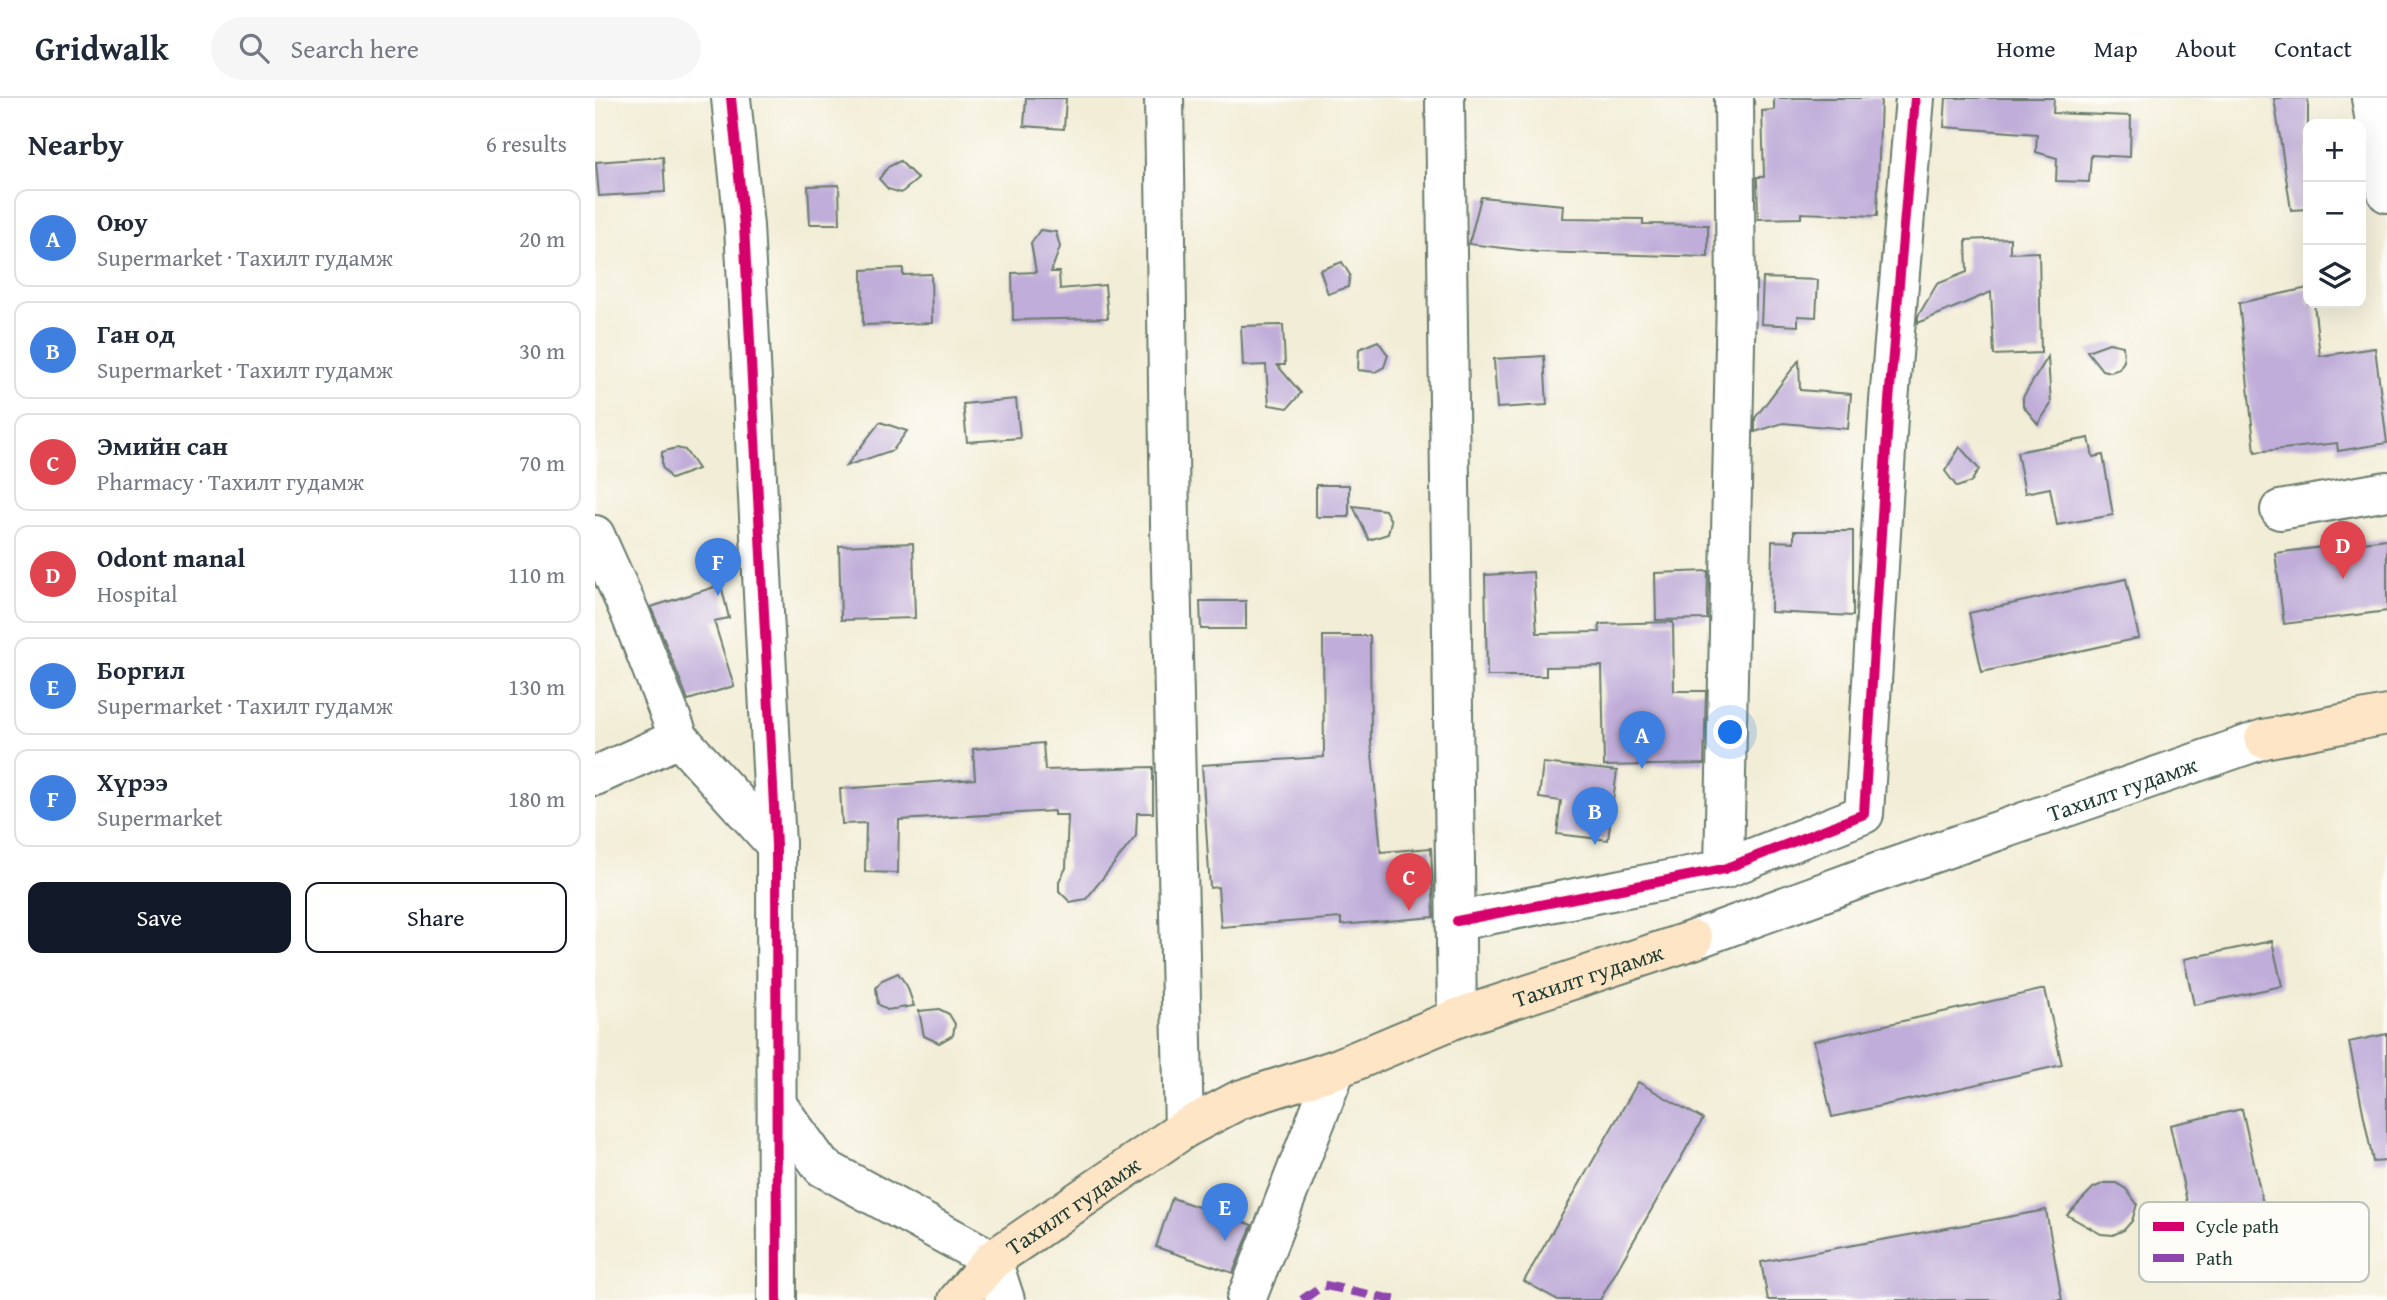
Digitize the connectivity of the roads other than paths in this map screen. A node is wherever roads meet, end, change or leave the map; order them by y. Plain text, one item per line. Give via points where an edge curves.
1 (731, 98) edge
2 (1164, 98) edge
3 (1445, 98) edge
4 (1734, 98) edge
5 (1915, 98) edge
6 (2371, 98) edge
7 (2387, 192) edge
8 (2387, 491) edge
9 (2280, 510) dead end
10 (595, 535) edge
11 (2387, 715) edge
12 (678, 738) junction
13 (2264, 739) joint
14 (595, 776) edge
15 (776, 845) junction
16 (1724, 869) junction
17 (1457, 921) junction
18 (1693, 940) joint
19 (1457, 1018) junction
20 (1336, 1069) junction
21 (778, 1106) junction
22 (1184, 1129) junction
23 (992, 1260) junction
24 (777, 1300) edge
25 (958, 1300) edge
26 (1006, 1300) edge
27 (1246, 1300) edge

1 - 15 street via 744,226
2 - 22 street
3 - 17 street
4 - 16 street via 1736,295
5 - 16 street via 1889,401 1864,814
6 - 7 street
8 - 9 street
10 - 12 street
11 - 13 main road
12 - 14 street
12 - 15 street
13 - 18 street, Тахилт гудамж
15 - 21 street
16 - 17 street
17 - 19 street
18 - 19 main road, Тахилт гудамж
19 - 20 main road, Тахилт гудамж
20 - 22 main road, Тахилт гудамж via 1239,1100
20 - 27 street
21 - 23 street via 822,1167
21 - 24 street
22 - 23 main road, Тахилт гудамж
23 - 25 main road, Тахилт гудамж
23 - 26 street

